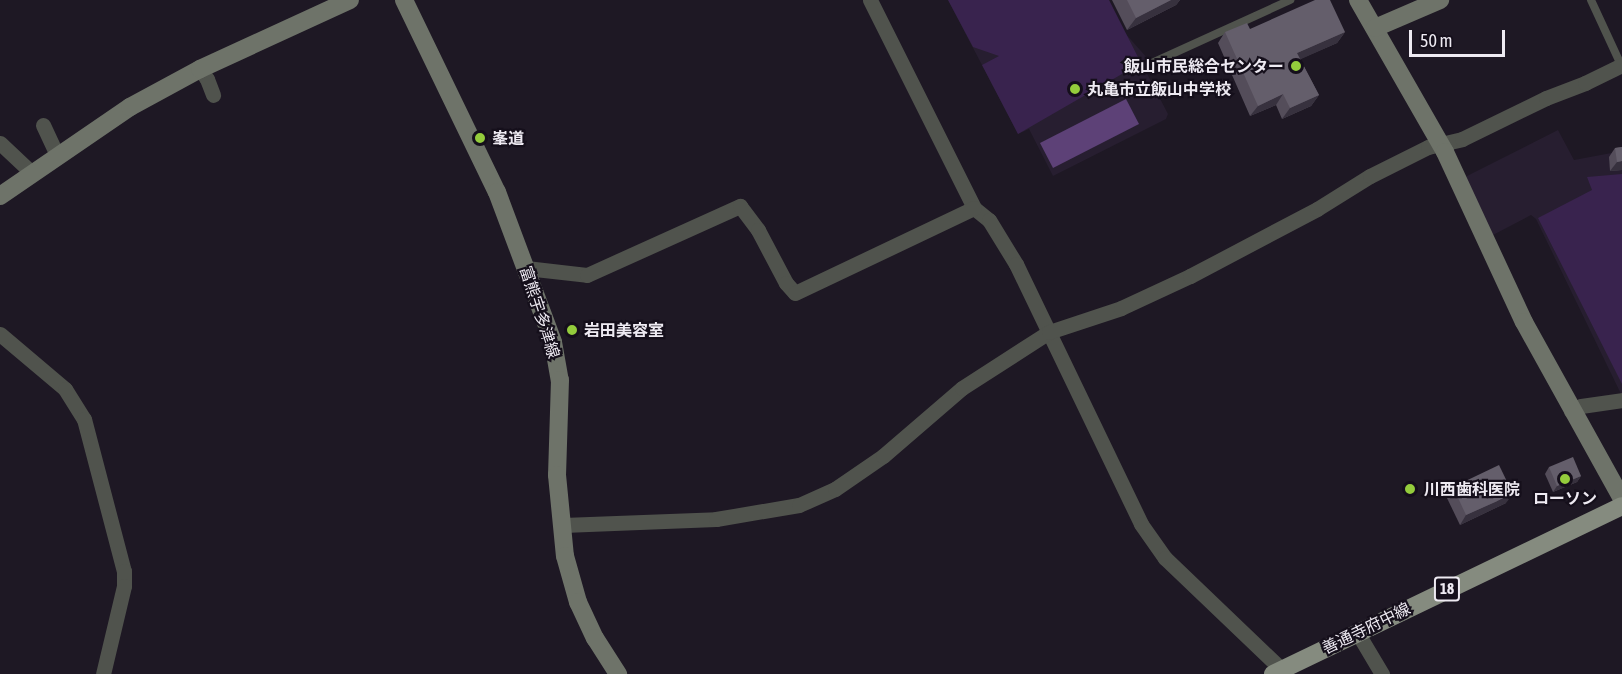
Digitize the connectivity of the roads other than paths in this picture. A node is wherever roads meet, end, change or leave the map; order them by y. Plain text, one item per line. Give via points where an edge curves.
1 (350, 0) edge
2 (404, 0) edge
3 (870, 0) edge
4 (1290, 0) edge
5 (1358, 0) edge
6 (1440, 0) edge
7 (1592, 0) edge
8 (1375, 28) junction
9 (1152, 63) dead end
10 (1622, 65) edge
11 (200, 69) junction
12 (213, 95) dead end
13 (43, 125) dead end
14 (0, 143) edge
15 (1440, 144) junction
16 (57, 155) junction
17 (32, 173) junction
18 (0, 196) edge
19 (974, 208) junction
20 (526, 268) junction
21 (1049, 332) junction
22 (0, 334) edge
23 (1622, 400) edge
24 (1572, 411) junction
25 (1622, 500) edge
26 (1622, 506) edge
27 (563, 525) junction
28 (1357, 632) junction
29 (1277, 672) edge
30 (103, 674) edge
31 (618, 674) edge
32 (1382, 674) edge

1 - 11 street
2 - 20 street, 富熊宇多津線 via 474,141
3 - 19 street
4 - 9 lane
5 - 8 street
6 - 8 street
7 - 10 lane
8 - 15 street
10 - 15 street via 1488,128
11 - 12 street
11 - 16 street via 130,107
13 - 16 street
14 - 17 street
15 - 21 street via 1370,176 1190,276 1111,312
15 - 24 street via 1524,322
16 - 17 street
17 - 18 street
19 - 20 street via 795,293 740,206 587,275
19 - 21 street via 989,220 1016,264
20 - 27 street, 富熊宇多津線 via 557,362 557,475
21 - 27 street via 962,388 883,456 835,489 799,505 706,520
21 - 29 street via 1141,524 1165,558
22 - 30 street via 65,389 84,419 124,571
23 - 24 street
24 - 25 street
26 - 28 main road, 善通寺府中線 / 18
27 - 31 street, 富熊宇多津線 via 565,556 578,602
28 - 29 main road, 善通寺府中線 / 18
28 - 32 street

